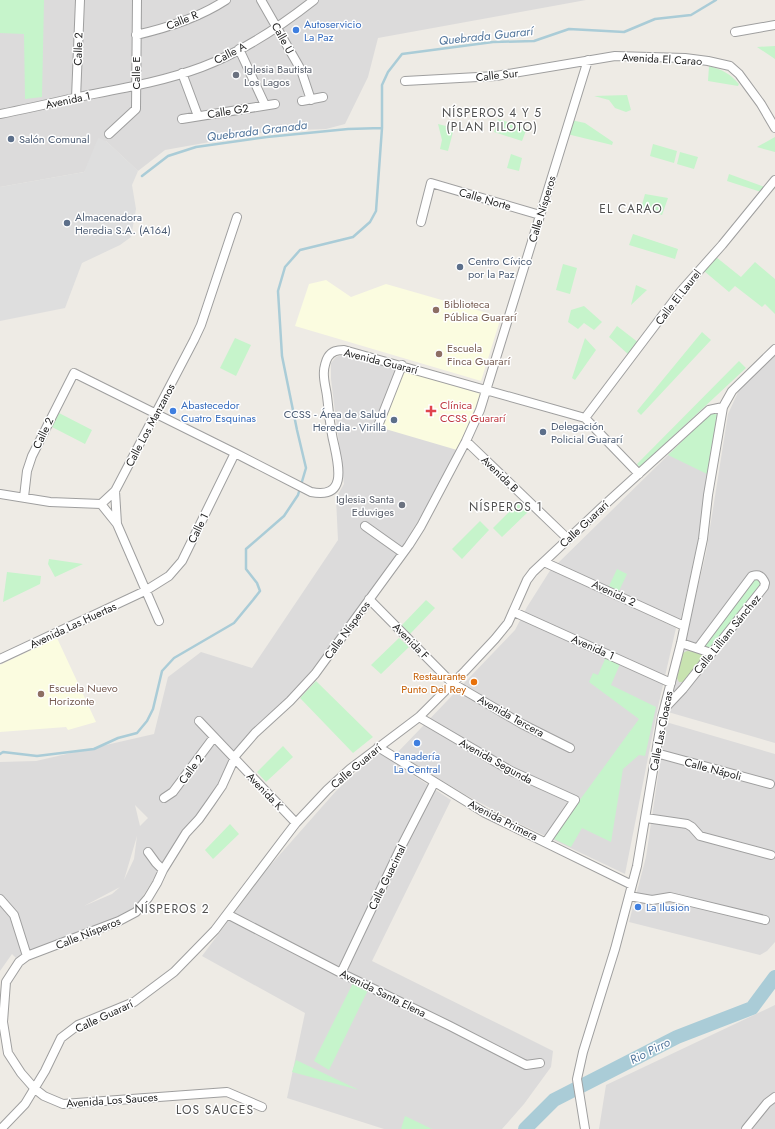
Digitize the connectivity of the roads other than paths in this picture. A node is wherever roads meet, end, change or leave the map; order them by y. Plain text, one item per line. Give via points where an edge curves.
1 (80, 0) edge
2 (137, 0) edge
3 (226, 0) edge
4 (262, 0) edge
5 (314, 0) edge
6 (775, 25) edge
7 (277, 27) junction
8 (735, 32) dead end
9 (136, 35) junction
10 (239, 49) junction
11 (588, 60) junction
12 (182, 72) junction
13 (404, 81) dead end
14 (136, 86) junction
15 (76, 98) junction
16 (323, 98) dead end
17 (310, 100) junction
18 (302, 101) dead end
19 (274, 104) dead end
20 (265, 106) junction
21 (0, 114) edge
22 (198, 116) junction
23 (182, 119) dead end
24 (775, 128) edge
25 (109, 134) dead end
26 (775, 180) edge
27 (540, 215) junction
28 (237, 217) dead end
29 (421, 222) dead end
30 (775, 349) edge
31 (402, 365) junction
32 (74, 373) joint
33 (486, 390) junction
34 (722, 407) junction
35 (155, 413) junction
36 (585, 418) junction
37 (378, 426) dead end
38 (466, 441) junction
39 (235, 453) junction
40 (639, 474) junction
41 (115, 491) junction
42 (0, 494) edge
43 (24, 497) junction
44 (101, 504) junction
45 (117, 524) junction
46 (365, 526) dead end
47 (568, 539) junction
48 (403, 553) junction
49 (544, 562) junction
50 (146, 590) junction
51 (369, 600) junction
52 (514, 612) junction
53 (159, 622) dead end
54 (684, 626) junction
55 (681, 644) junction
56 (698, 648) junction
57 (711, 653) junction
58 (1, 656) edge
59 (452, 683) junction
60 (671, 683) junction
61 (664, 710) junction
62 (419, 717) junction
63 (200, 721) dead end
64 (214, 737) junction
65 (378, 747) junction
66 (570, 748) dead end
67 (656, 753) junction
68 (235, 759) junction
69 (434, 783) junction
70 (770, 784) dead end
71 (164, 798) dead end
72 (646, 818) junction
73 (296, 823) junction
74 (546, 842) junction
75 (148, 852) dead end
76 (771, 856) dead end
77 (163, 870) junction
78 (632, 885) junction
79 (629, 896) junction
80 (0, 899) edge
81 (227, 914) junction
82 (765, 920) dead end
83 (27, 956) junction
84 (341, 973) junction
85 (540, 1062) dead end
86 (35, 1089) junction
87 (775, 1097) edge
88 (262, 1107) dead end
89 (1, 1129) edge
90 (584, 1129) edge
91 (746, 1129) edge

1 - 15 street, Calle 2
2 - 9 street, Calle E
3 - 9 street, Calle R via 192,17
4 - 7 street, Calle U
5 - 7 street, Calle A
6 - 8 street
7 - 10 street, Calle A
7 - 17 street, Calle U via 301,70
9 - 14 street, Calle E
10 - 12 street, Calle A via 202,67
10 - 20 street
11 - 13 street, Calle Sur via 496,76
11 - 24 street, Avenida El Carao via 615,56 685,58 730,66 740,74
11 - 27 street, Calle Nísperos
12 - 14 street, Calle A
12 - 22 street
14 - 15 street, Avenida 1
14 - 25 street, Calle E via 136,109
15 - 21 street, Avenida 1
16 - 17 street
17 - 18 street
19 - 20 street, Calle G2
20 - 22 street, Calle G2
22 - 23 street, Calle G2
26 - 36 street, Calle El Laurel via 681,291
27 - 29 street, Calle Norte via 431,183
27 - 33 street, Calle Nísperos
28 - 35 street, Calle Los Manzanos via 201,325
30 - 34 street, Calle Las Cloacas via 732,391
31 - 33 street, Avenida Guararí
31 - 37 street
31 - 39 street, Avenida Guararí via 344,350 334,351 328,357 324,371 339,474 337,486 330,492 311,492
32 - 35 street, Avenida Guararí
32 - 43 street, Calle 2 via 32,456 27,471
33 - 36 street, Avenida Guararí
33 - 38 street, Calle Nísperos
34 - 40 street, Calle Guararí via 709,410
34 - 54 street, Calle Las Cloacas via 702,539
35 - 39 street, Avenida Guararí
35 - 41 street, Calle Los Manzanos
36 - 40 street
38 - 47 street, Avenida B
38 - 48 street, Calle Nísperos via 421,526
39 - 50 street, Calle 1 via 182,561 169,576
40 - 47 street, Calle Guararí
41 - 44 street, Calle Los Manzanos
41 - 45 street
42 - 43 street
43 - 44 street via 50,502
44 - 45 street
45 - 50 street
46 - 48 street
47 - 49 street, Calle Guararí
48 - 51 street, Calle Nísperos
49 - 52 street, Calle Guararí via 527,580
49 - 54 street, Avenida 2
50 - 53 street
50 - 58 street, Avenida Las Huertas
51 - 59 street, Avenida F
51 - 68 street, Calle Nísperos via 315,674 255,733
52 - 59 street, Calle Guararí via 495,639
52 - 60 street, Avenida 1
54 - 55 street, Calle Las Cloacas
55 - 56 street
55 - 60 street, Calle Las Cloacas
56 - 57 street
56 - 57 street, Calle Lilliam Sánchez via 752,576 759,575 765,583 764,587
57 - 61 street, Calle Lilliam Sánchez
59 - 62 street, Calle Guararí
59 - 66 street, Avenida Tercera via 522,724
60 - 61 street, Calle Las Cloacas
61 - 67 street, Calle Las Cloacas
62 - 65 street, Calle Guararí
62 - 74 street, Avenida Segunda via 511,771 575,800
63 - 64 street
64 - 68 street
64 - 71 street, Calle 2 via 173,792
65 - 69 street, Avenida Primera
65 - 73 street, Calle Guararí via 350,769
67 - 70 street, Calle Nápoli
67 - 72 street, Calle Las Cloacas
68 - 73 street, Avenida K
68 - 77 street, Calle Nísperos via 222,786 186,833
69 - 74 street, Avenida Primera via 485,813
69 - 84 street, Calle Guacimal
72 - 76 street via 687,824 700,836
72 - 78 street, Calle Las Cloacas
73 - 81 street, Calle Guararí
74 - 78 street, Avenida Primera
75 - 77 street
77 - 83 street, Calle Nísperos via 148,898 136,912
78 - 79 street, Calle Las Cloacas
79 - 82 street via 652,900 670,897
79 - 90 street, Calle Las Cloacas via 577,1079
80 - 83 street via 14,915
81 - 84 street, Avenida Santa Elena
81 - 86 street, Calle Guararí via 174,972 145,995 121,1008 78,1025 61,1038
83 - 86 street, Calle Nísperos via 19,962 6,982 3,1022 8,1053 21,1074
84 - 85 street, Avenida Santa Elena via 526,1065
86 - 88 street, Avenida Los Sauces via 63,1104 227,1092
86 - 89 street, Calle Guararí via 25,1104
87 - 91 street

